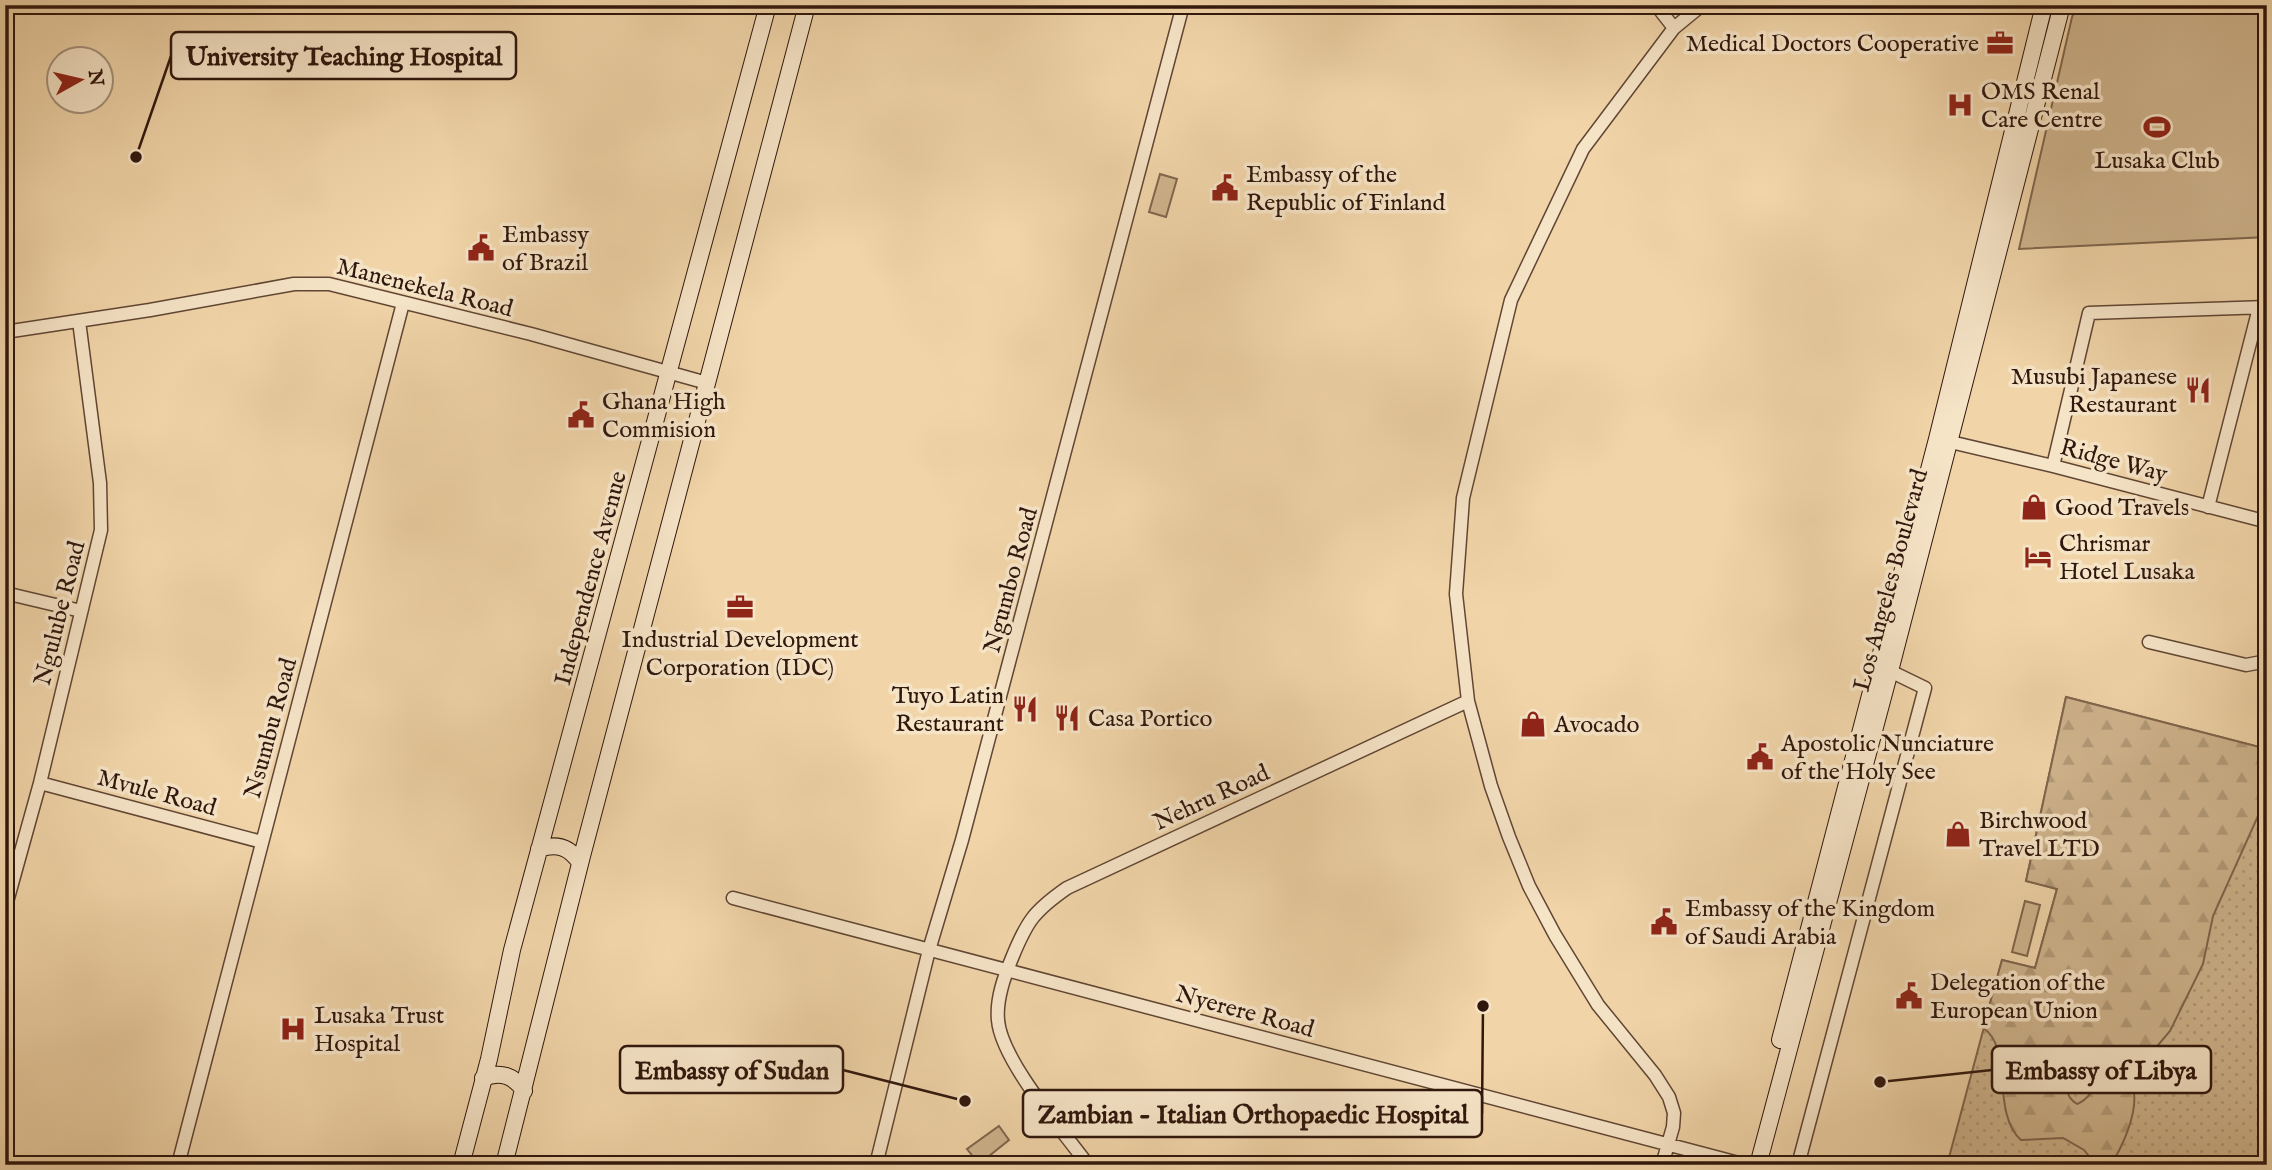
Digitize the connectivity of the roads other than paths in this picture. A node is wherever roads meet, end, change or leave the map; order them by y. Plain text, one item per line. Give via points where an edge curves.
1 (768, 5) edge
2 (807, 5) edge
3 (1183, 5) edge
4 (1656, 5) edge
5 (1702, 5) edge
6 (2044, 5) edge
7 (2062, 5) edge
8 (1674, 28) junction
9 (403, 303) junction
10 (2263, 308) edge
11 (79, 321) junction
12 (5, 332) edge
13 (670, 372) junction
14 (707, 383) junction
15 (1943, 441) junction
16 (2053, 466) junction
17 (2208, 507) junction
18 (2266, 523) edge
19 (5, 593) edge
20 (82, 611) junction
21 (2149, 642) dead end
22 (2267, 661) edge
23 (1890, 671) junction
24 (1468, 701) junction
25 (40, 783) junction
26 (544, 831) junction
27 (262, 842) junction
28 (585, 844) junction
29 (539, 849) junction
30 (580, 863) junction
31 (733, 898) dead end
32 (5, 909) edge
33 (929, 950) junction
34 (1007, 970) junction
35 (489, 1059) junction
36 (529, 1072) junction
37 (483, 1078) junction
38 (524, 1091) junction
39 (1668, 1144) junction
40 (178, 1165) edge
41 (461, 1165) edge
42 (505, 1165) edge
43 (876, 1165) edge
44 (1088, 1165) edge
45 (1662, 1165) edge
46 (1746, 1165) edge
47 (1758, 1165) edge
48 (1798, 1165) edge

1 - 13 main road, Independence Avenue
2 - 14 main road
3 - 33 street, Ngumbo Road
4 - 8 street
5 - 8 street
6 - 15 main road, Los Angeles Boulevard
7 - 15 main road, Los Angeles Boulevard
8 - 24 street via 1583,149 1511,300 1463,498 1456,594
9 - 11 street, Manenekela Road via 329,284 294,284
9 - 13 street, Manenekela Road
9 - 27 street, Nsumbu Road
10 - 16 street via 2088,313
10 - 17 street
11 - 12 street, Manenekela Road
11 - 20 street, Ngulube Road via 101,506 101,530
13 - 14 street, Manenekela Road
13 - 26 main road, Independence Avenue
14 - 28 main road
15 - 16 street, Ridge Way
15 - 23 main road, Los Angeles Boulevard
15 - 46 main road, Los Angeles Boulevard
16 - 17 street, Ridge Way
17 - 18 street, Ridge Way
19 - 20 street
20 - 25 street, Ngulube Road
21 - 22 street via 2246,665
23 - 47 main road, Los Angeles Boulevard
23 - 48 street via 1924,688
24 - 34 street, Nehru Road via 1067,888 1030,919
24 - 39 street via 1491,786 1529,886 1598,1004 1669,1097 1674,1113
25 - 27 street, Mvule Road
25 - 32 street, Ngulube Road
26 - 28 main road via 562,846
26 - 29 main road, Independence Avenue
27 - 40 street, Nsumbu Road
28 - 30 main road
29 - 30 main road via 563,847
29 - 35 main road, Independence Avenue
30 - 36 main road
31 - 33 street, Nyerere Road
33 - 34 street, Nyerere Road
33 - 43 street, Ngumbo Road
34 - 39 street, Nyerere Road
34 - 44 street, Nehru Road via 999,998 1001,1038 1020,1072
35 - 36 main road via 506,1075
35 - 37 main road, Independence Avenue
36 - 38 main road
37 - 38 main road via 507,1076
37 - 41 main road, Independence Avenue
38 - 42 main road
39 - 45 street
39 - 46 street, Nyerere Road

